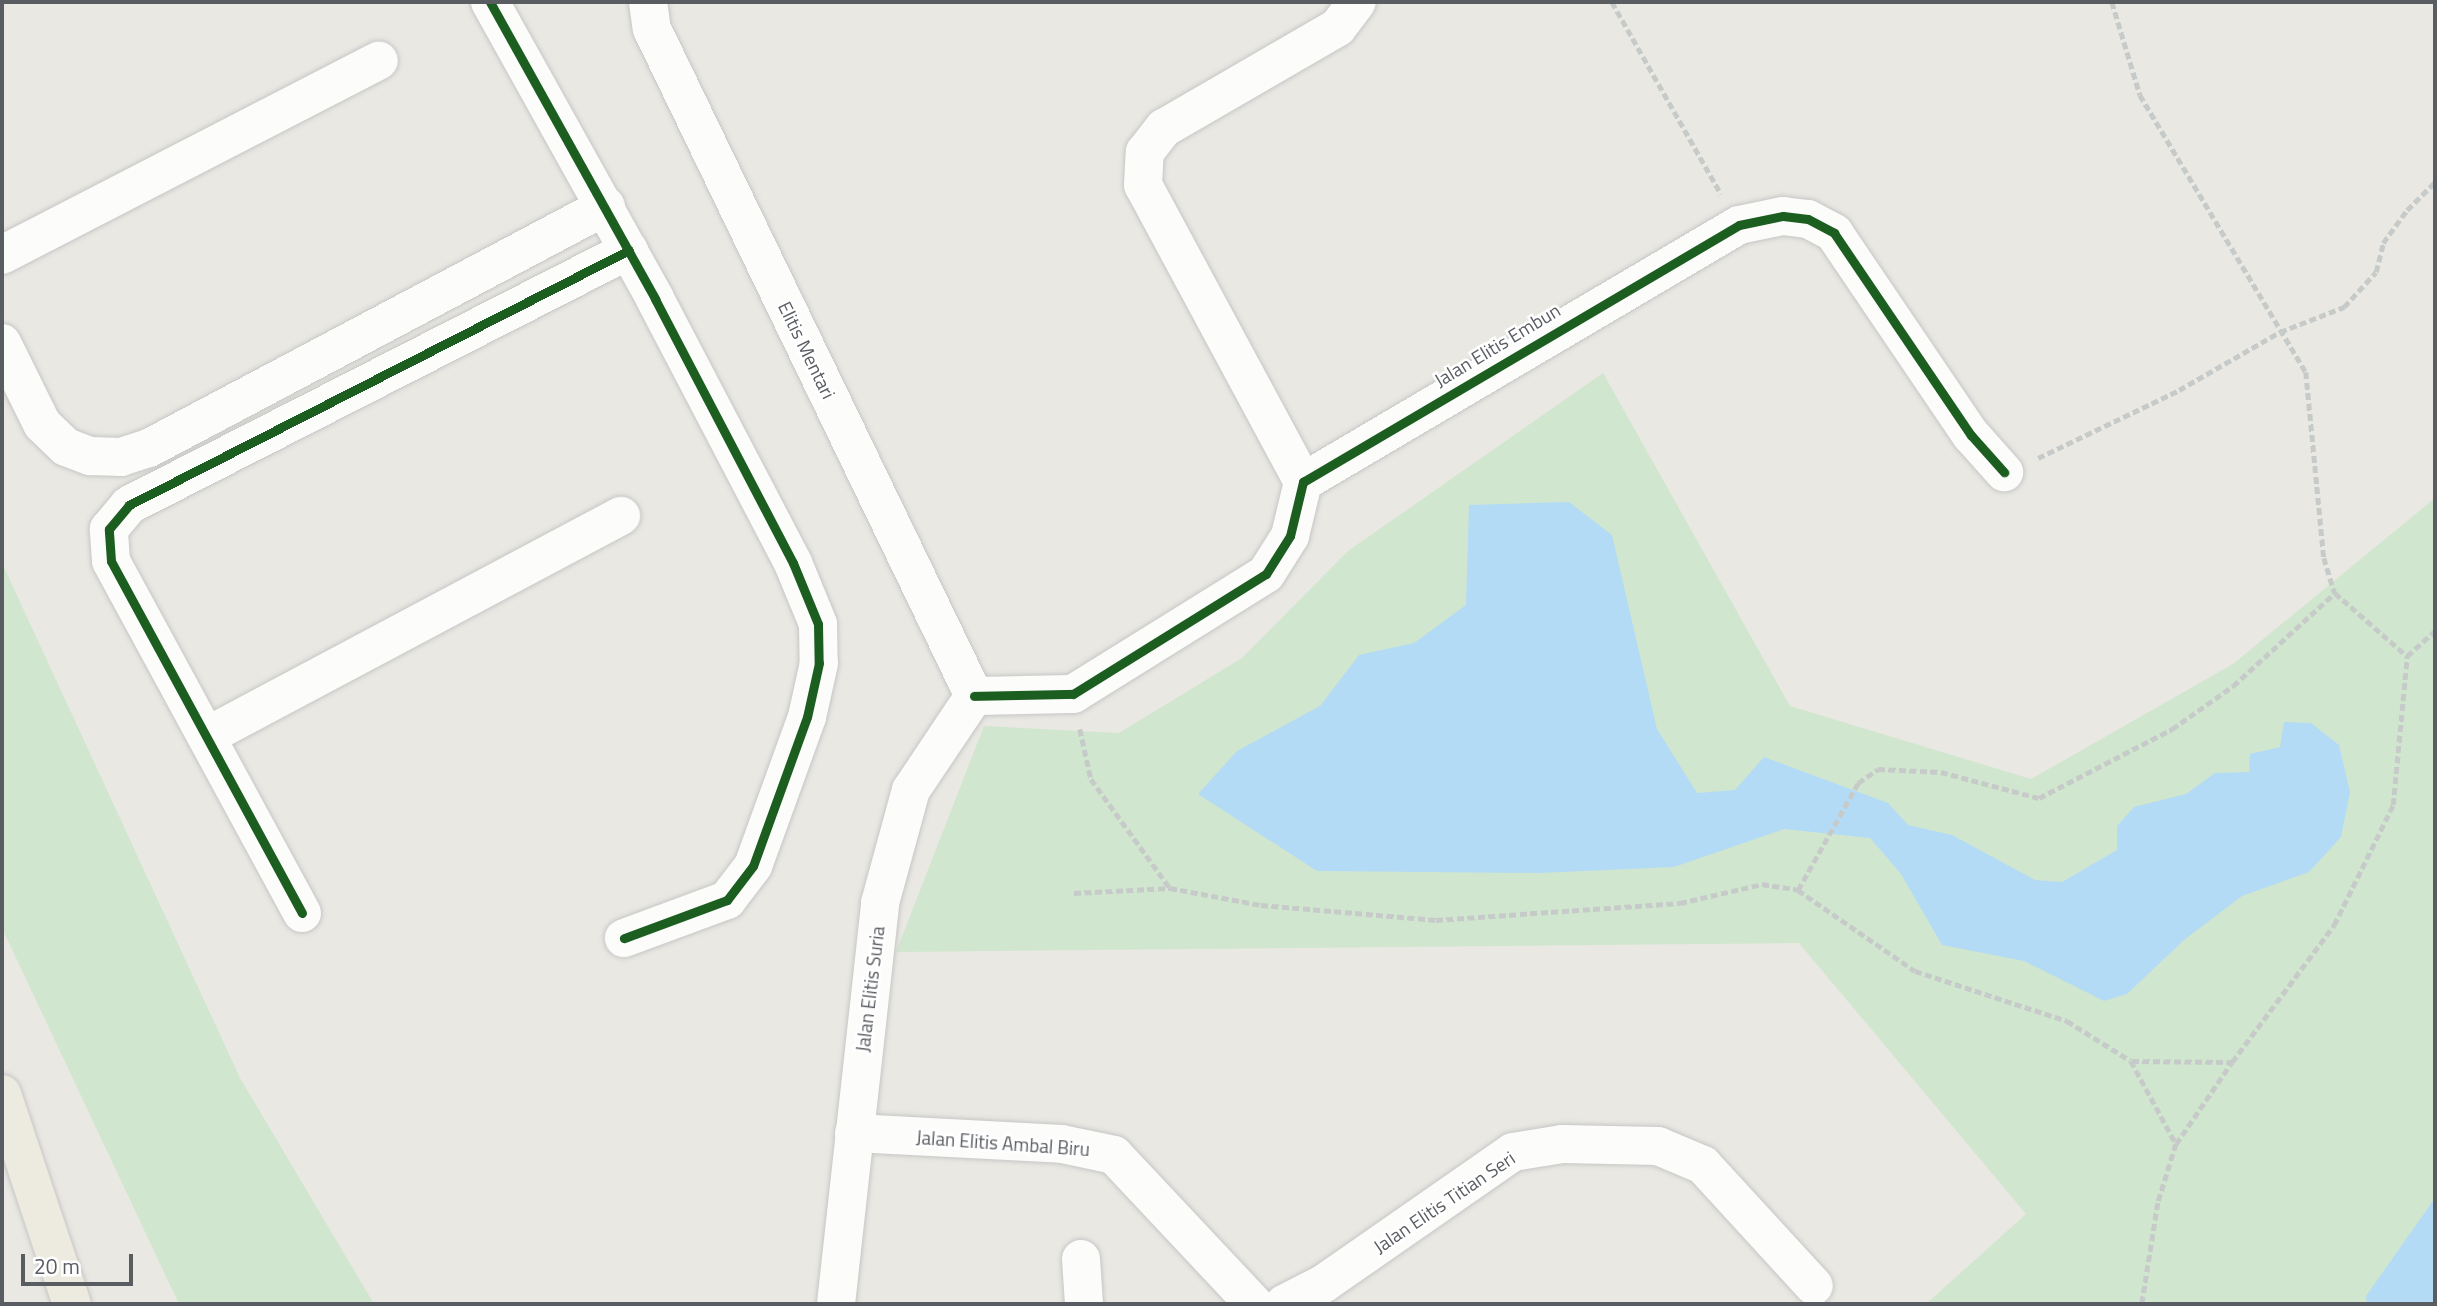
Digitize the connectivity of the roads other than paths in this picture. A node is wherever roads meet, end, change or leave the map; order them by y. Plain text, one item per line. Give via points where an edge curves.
1 (489, 2) edge
2 (648, 2) edge
3 (1357, 2) edge
4 (379, 60) dead end
5 (606, 206) junction
6 (629, 250) junction
7 (2, 255) edge
8 (2, 342) edge
9 (2004, 472) road end
10 (1303, 482) junction
11 (621, 516) dead end
12 (974, 696) junction
13 (207, 736) junction
14 (302, 913) dead end
15 (624, 938) dead end
16 (2, 1094) edge
17 (854, 1133) junction
18 (1081, 1259) dead end
19 (1814, 1286) dead end
20 (72, 1304) edge
21 (836, 1304) edge
22 (1084, 1304) edge
23 (1254, 1304) edge
24 (1284, 1304) edge

1 - 5 street
2 - 12 street, Elitis Mentari via 652,29
3 - 10 street via 1338,27 1164,128 1145,152 1143,185
4 - 7 street
5 - 6 street
5 - 8 street via 149,448 121,457 90,456 66,447 42,424
6 - 13 street via 129,505 109,529 111,561
6 - 15 street via 793,563 818,624 819,663 807,717 753,866 727,900
9 - 10 street, Jalan Elitis Embun via 1971,435 1834,233 1808,219 1783,216 1739,225
10 - 12 street via 1290,536 1266,574 1073,694
11 - 13 street
12 - 17 street, Jalan Elitis Suria via 911,790 880,903
13 - 14 street
16 - 20 highway
17 - 21 street, Jalan Elitis Suria
17 - 23 street, Jalan Elitis Ambal Biru via 1062,1144 1114,1155
18 - 22 street
19 - 24 street, Jalan Elitis Titian Seri via 1703,1165 1658,1146 1562,1144 1513,1152 1323,1284

